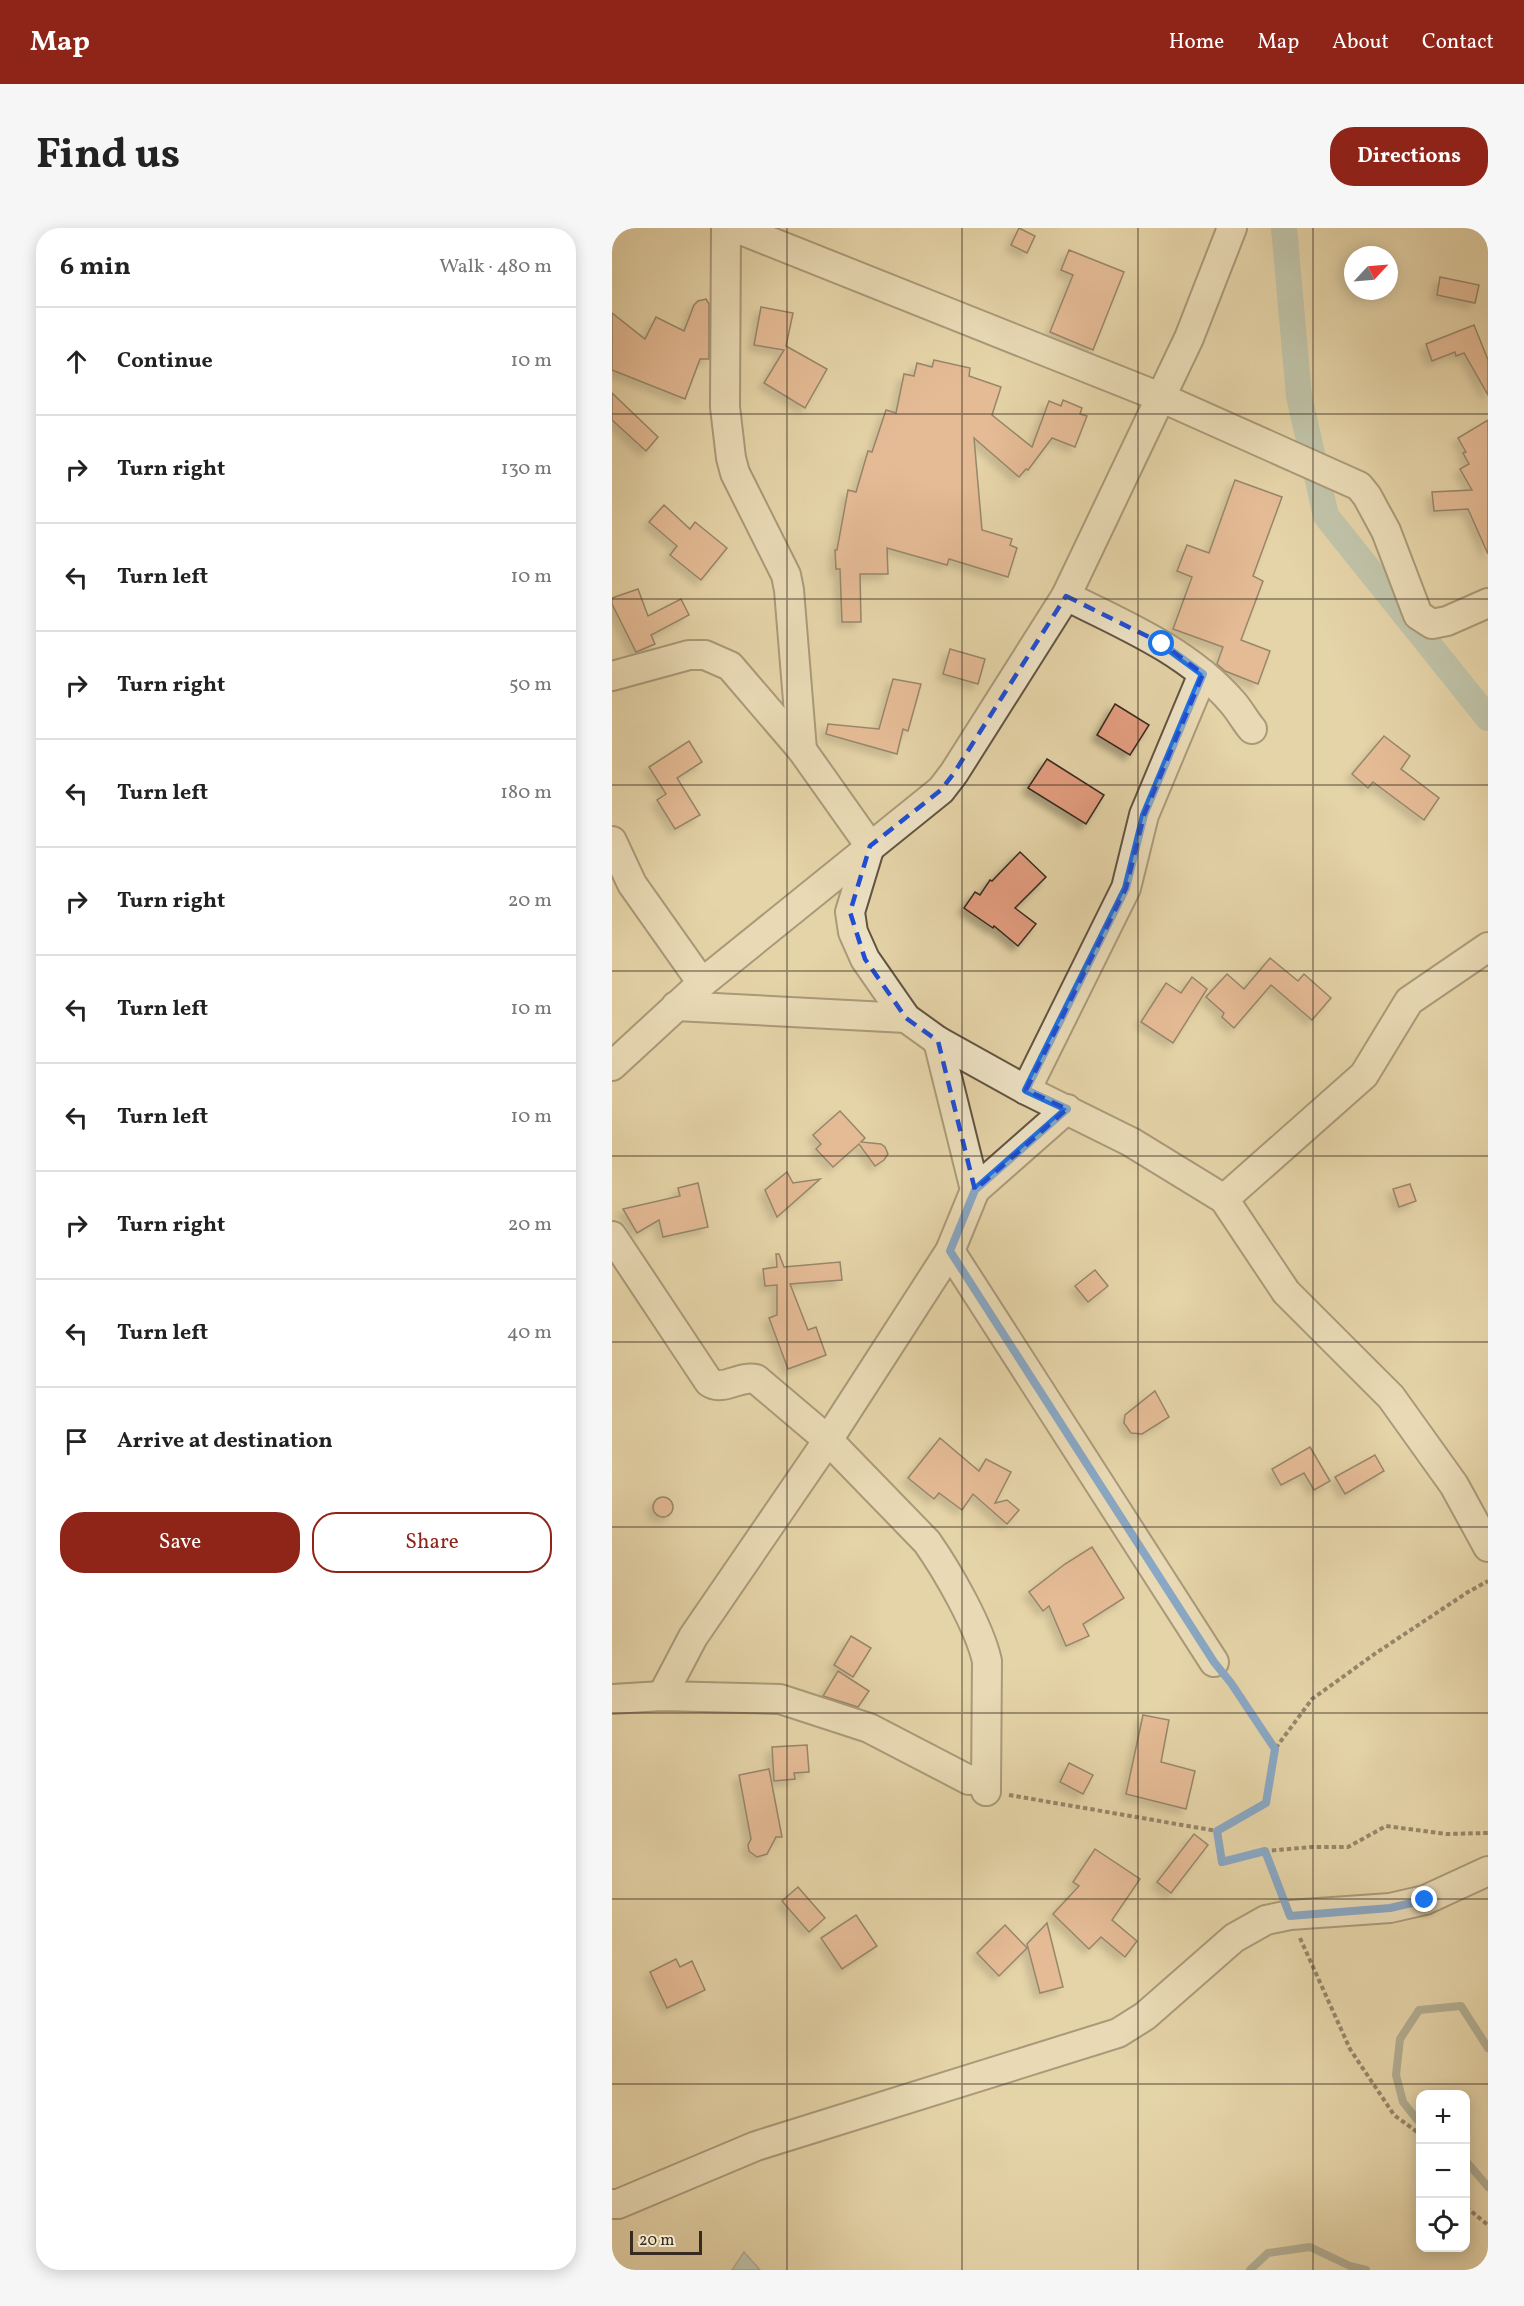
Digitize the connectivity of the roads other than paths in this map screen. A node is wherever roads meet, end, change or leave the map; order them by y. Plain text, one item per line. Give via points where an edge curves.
1 (726, 228) edge
2 (736, 228) edge
3 (1232, 228) edge
4 (1160, 397) junction
5 (1066, 596) junction
6 (1488, 603) edge
7 (1203, 674) junction
8 (612, 676) edge
9 (1252, 729) dead end
10 (802, 750) junction
11 (612, 841) edge
12 (870, 846) junction
13 (1488, 947) edge
14 (702, 983) junction
15 (676, 1006) junction
16 (906, 1018) junction
17 (938, 1041) junction
18 (612, 1066) edge
19 (1026, 1090) junction
20 (1067, 1109) junction
21 (975, 1190) junction
22 (1224, 1199) junction
23 (612, 1236) edge
24 (950, 1251) junction
25 (828, 1440) junction
26 (1488, 1547) edge
27 (1214, 1662) road end
28 (662, 1696) junction
29 (612, 1699) edge
30 (1488, 1871) edge
31 (612, 2204) edge

1 - 10 street via 726,407 731,458 786,575
2 - 4 street
3 - 4 street via 1189,338
4 - 5 street
4 - 6 street via 1359,486 1386,531 1419,615 1432,624
5 - 7 street via 1162,644
5 - 12 street via 954,774 941,790
7 - 9 street via 1233,703
7 - 19 street via 1144,815 1126,888
8 - 10 street via 689,655 720,660 730,666
10 - 12 street
11 - 14 street via 632,884
12 - 14 street
12 - 16 street via 850,912 853,932 865,959
13 - 22 street via 1409,1001 1364,1075
14 - 15 street
15 - 16 street
15 - 18 street
16 - 17 street
17 - 19 street
17 - 21 street
19 - 20 street
20 - 21 street
20 - 22 street via 1150,1152
21 - 24 street
22 - 26 street via 1286,1292 1391,1398 1454,1485
23 - 25 street via 709,1382 721,1386 756,1379
24 - 25 street
24 - 27 street
25 - 28 street via 693,1637
25 - 28 street via 927,1542 983,1642 988,1682 986,1791 983,1778 969,1780 869,1728 780,1699
28 - 29 street
30 - 31 street via 1425,1900 1390,1908 1266,1920 1234,1938 1145,2016 1118,2033 756,2146

